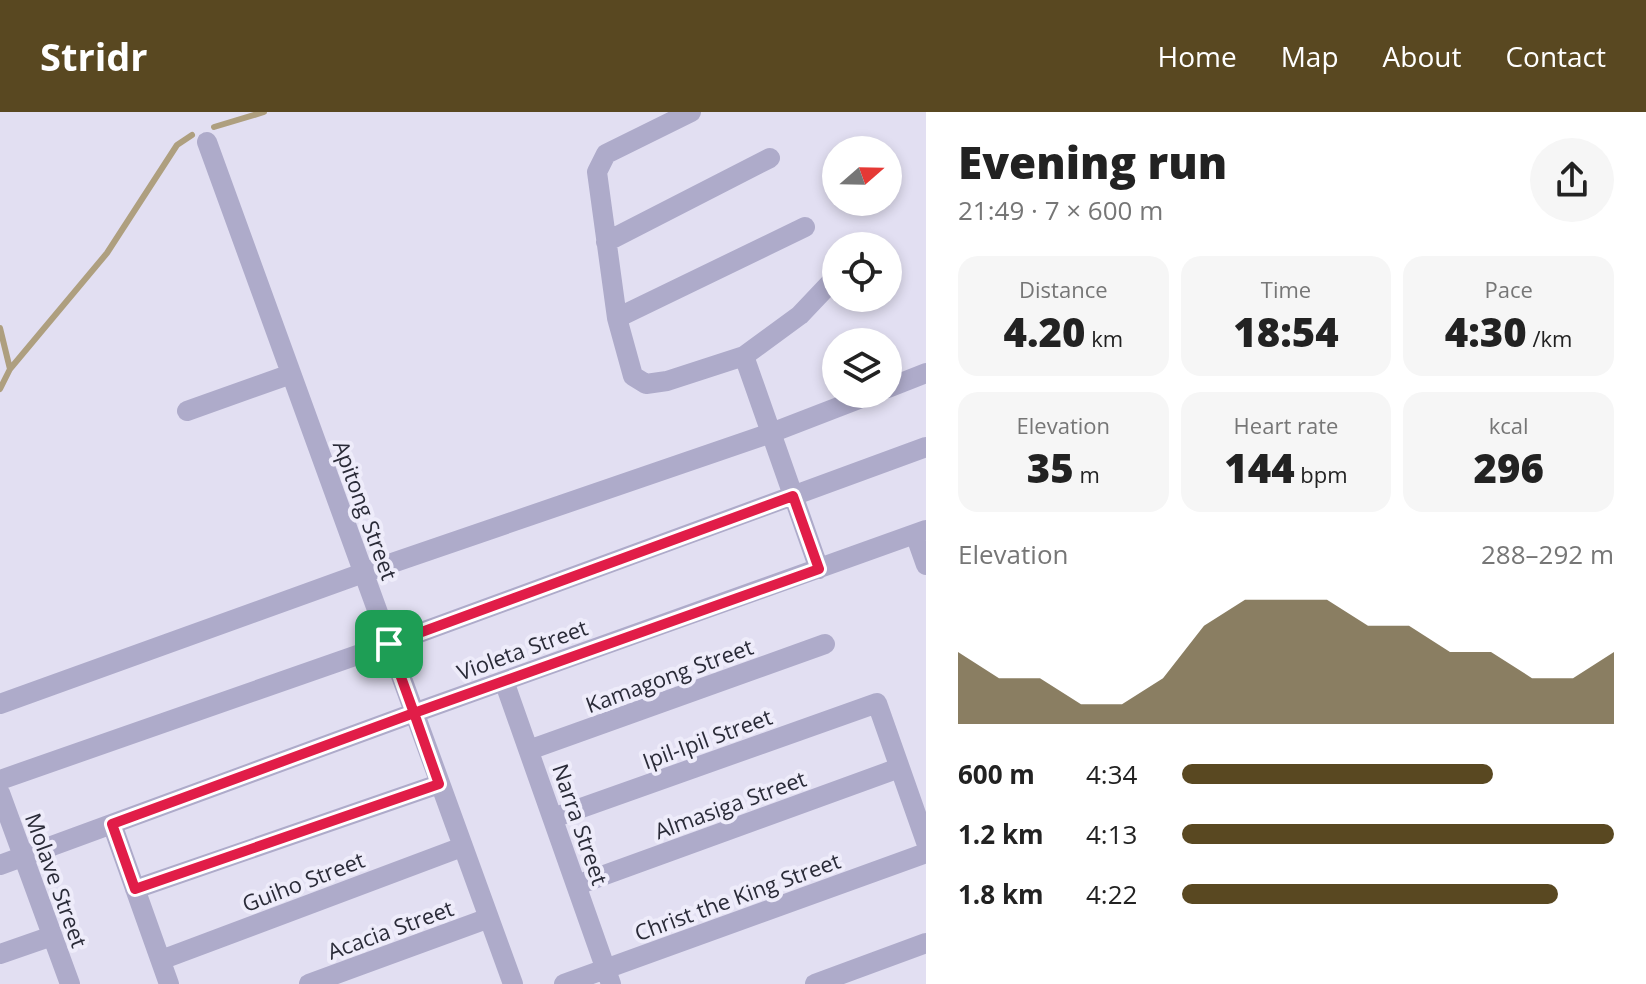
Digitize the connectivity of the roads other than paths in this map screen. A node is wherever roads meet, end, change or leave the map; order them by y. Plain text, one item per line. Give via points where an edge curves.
1 (691, 112) edge
2 (207, 142) dead end
3 (770, 158) dead end
4 (805, 227) dead end
5 (606, 242) junction
6 (822, 292) edge
7 (617, 318) junction
8 (744, 356) junction
9 (926, 373) edge
10 (291, 374) junction
11 (902, 382) edge
12 (836, 408) edge
13 (187, 411) dead end
14 (771, 433) junction
15 (926, 447) edge
16 (793, 496) junction
17 (920, 532) edge
18 (926, 565) edge
19 (819, 569) junction
20 (363, 573) junction
21 (389, 644) junction
22 (825, 644) dead end
23 (504, 681) junction
24 (0, 704) edge
25 (414, 713) junction
26 (529, 750) junction
27 (899, 768) junction
28 (0, 780) edge
29 (439, 784) junction
30 (0, 793) edge
31 (553, 818) junction
32 (112, 824) junction
33 (926, 842) edge
34 (462, 847) junction
35 (926, 853) edge
36 (23, 857) junction
37 (0, 865) edge
38 (577, 885) junction
39 (135, 889) junction
40 (489, 918) junction
41 (52, 936) junction
42 (926, 943) edge
43 (0, 954) edge
44 (161, 960) junction
45 (608, 976) edge
46 (70, 984) edge
47 (169, 984) edge
48 (309, 984) edge
49 (513, 984) edge
50 (564, 984) edge
51 (815, 984) edge

1 - 5 street via 601,161 597,172
2 - 10 street, Apitong Street
3 - 5 street
4 - 7 street
5 - 7 street
6 - 8 street
7 - 8 street via 633,376 646,384
8 - 14 street
9 - 11 street
10 - 13 street
10 - 20 street, Apitong Street
12 - 14 street
14 - 16 street
14 - 20 street
15 - 16 street
16 - 19 street
16 - 21 street
17 - 18 street
17 - 19 street, Violeta Street
19 - 23 street, Violeta Street
20 - 21 street, Apitong Street
20 - 24 street
21 - 25 street, Apitong Street
21 - 28 street
22 - 26 street, Kamagong Street
23 - 25 street, Violeta Street
23 - 26 street, Narra Street
25 - 29 street, Apitong Street
25 - 32 street, Violeta Street
26 - 31 street, Narra Street
27 - 31 street, Ipil-Ipil Street via 877,703
27 - 33 street
27 - 38 street, Almasiga Street
29 - 34 street, Apitong Street
29 - 39 street
30 - 36 street, Molave Street
31 - 38 street, Narra Street
32 - 36 street, Violeta Street
32 - 39 street
34 - 40 street, Apitong Street
34 - 44 street, Guiho Street
35 - 45 street, Christ the King Street
36 - 37 street, Violeta Street
36 - 41 street, Molave Street
38 - 45 street, Narra Street
39 - 44 street
40 - 48 street, Acacia Street
40 - 49 street, Apitong Street
41 - 43 street
41 - 46 street, Molave Street
42 - 51 street
44 - 47 street
45 - 50 street, Christ the King Street

